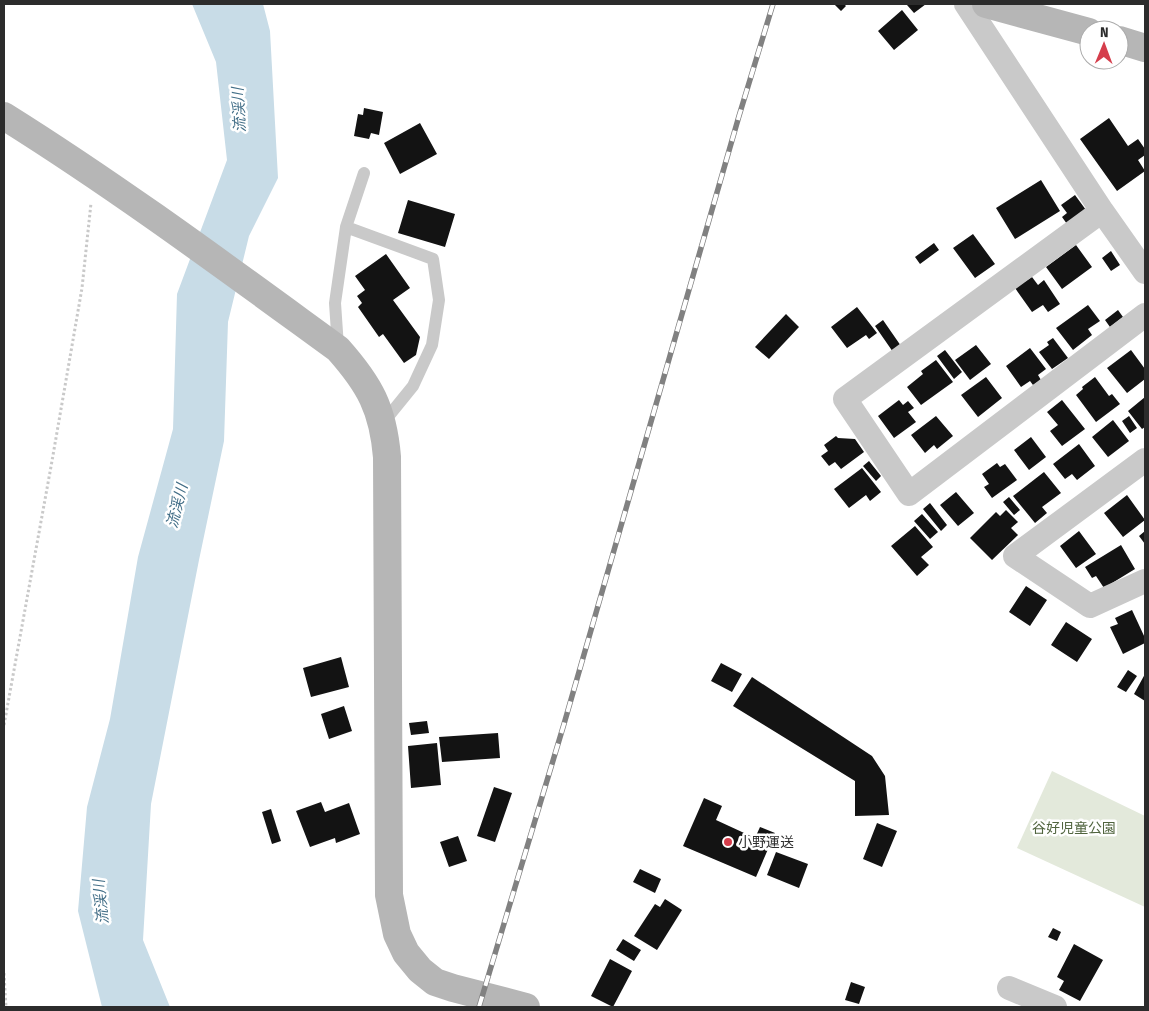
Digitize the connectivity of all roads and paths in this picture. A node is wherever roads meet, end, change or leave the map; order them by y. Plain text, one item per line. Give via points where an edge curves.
1 (966, 4) edge
2 (986, 4) edge
3 (1079, 29) edge
4 (4, 116) edge
5 (364, 173) dead end
6 (94, 175) junction
7 (1102, 211) junction
8 (346, 227) junction
9 (1145, 272) edge
10 (1145, 315) edge
11 (338, 349) junction
12 (383, 423) junction
13 (1145, 460) edge
14 (1145, 581) edge
15 (4, 725) edge
16 (4, 973) edge
17 (1009, 988) dead end
18 (6, 1007) edge
19 (526, 1007) edge
20 (1055, 1007) edge

1 - 7 street
2 - 3 street
4 - 6 street
5 - 8 lane
6 - 11 street
6 - 15 path via 82,288
7 - 9 street
7 - 10 street via 845,399 909,494
8 - 11 lane via 335,303
8 - 12 lane via 433,258 439,300 432,346 412,386
11 - 12 street via 358,371
12 - 19 street via 387,457 389,894 397,934 406,953 435,982
13 - 14 street via 1015,556 1090,606
16 - 18 path
17 - 20 street

